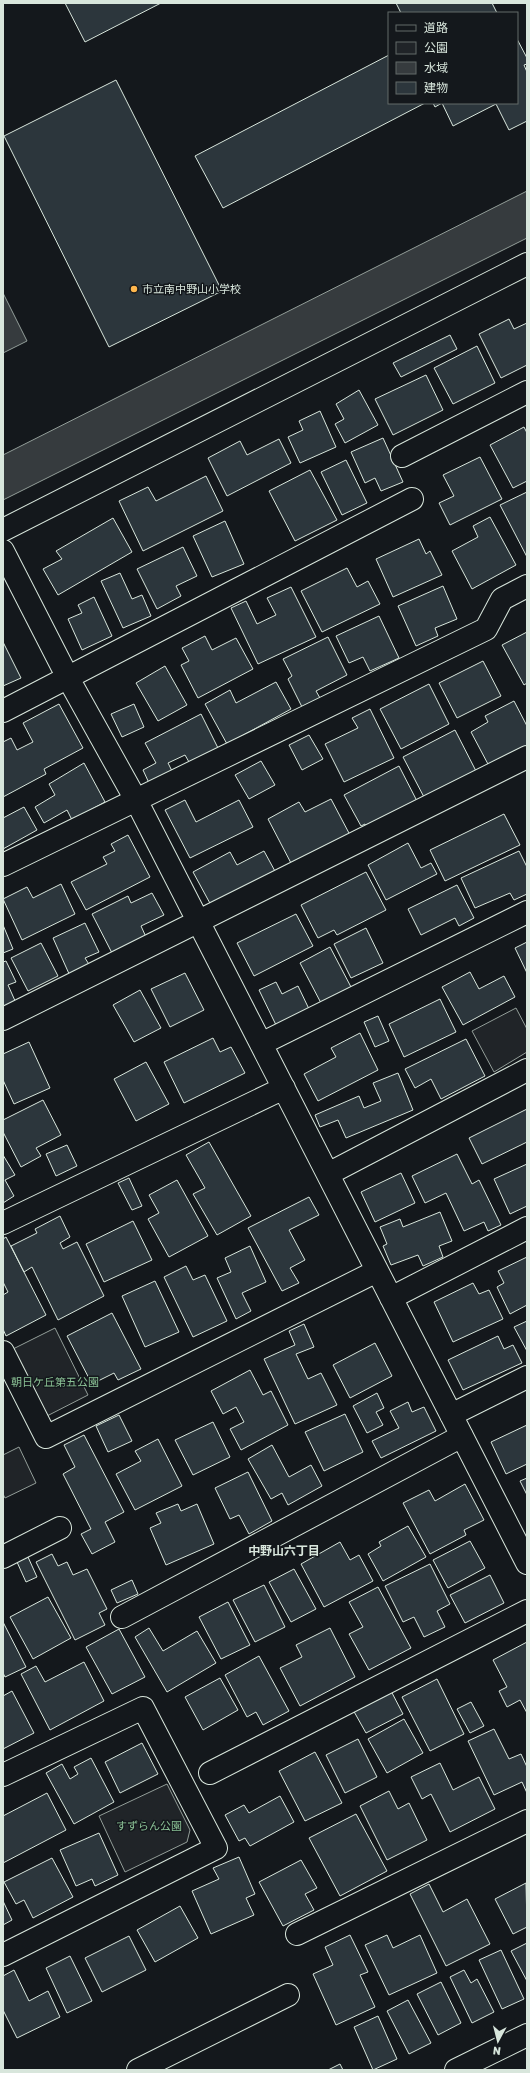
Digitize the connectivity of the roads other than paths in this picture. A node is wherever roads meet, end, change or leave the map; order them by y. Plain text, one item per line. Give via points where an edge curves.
1 (527, 264) edge
2 (527, 392) edge
3 (402, 456) dead end
4 (412, 499) dead end
5 (3, 530) edge
6 (3, 551) edge
7 (527, 586) edge
8 (68, 678) junction
9 (3, 711) edge
10 (527, 756) edge
11 (136, 800) junction
12 (3, 865) edge
13 (527, 912) edge
14 (198, 922) junction
15 (3, 1019) edge
16 (261, 1044) junction
17 (527, 1070) edge
18 (284, 1088) junction
19 (328, 1174) junction
20 (3, 1223) edge
21 (527, 1228) edge
22 (377, 1271) junction
23 (391, 1298) junction
24 (3, 1352) edge
25 (527, 1377) edge
26 (451, 1415) junction
27 (462, 1436) junction
28 (60, 1528) dead end
29 (521, 1535) edge
30 (3, 1557) edge
31 (527, 1563) edge
32 (527, 1611) edge
33 (122, 1617) dead end
34 (210, 1773) dead end
35 (3, 1775) edge
36 (527, 1821) edge
37 (297, 1934) dead end
38 (3, 1954) edge
39 (288, 1995) dead end
40 (527, 2035) edge
41 (138, 2070) edge
42 (456, 2070) edge

1 - 5 street
2 - 3 street
4 - 8 street
6 - 8 street
7 - 11 street via 502,599 486,629
8 - 9 street
8 - 11 street
10 - 14 street
11 - 12 street
11 - 14 street
13 - 16 street
14 - 15 street
14 - 16 street
16 - 18 street
17 - 19 street
18 - 19 street
18 - 20 street
19 - 22 street
21 - 23 street
22 - 23 street
22 - 24 street via 46,1437
23 - 26 street
25 - 26 street
26 - 27 street
27 - 29 street
27 - 33 street
28 - 30 street
29 - 31 street
32 - 34 street
35 - 38 street via 143,1708 216,1848
36 - 37 street
39 - 41 street
40 - 42 street

